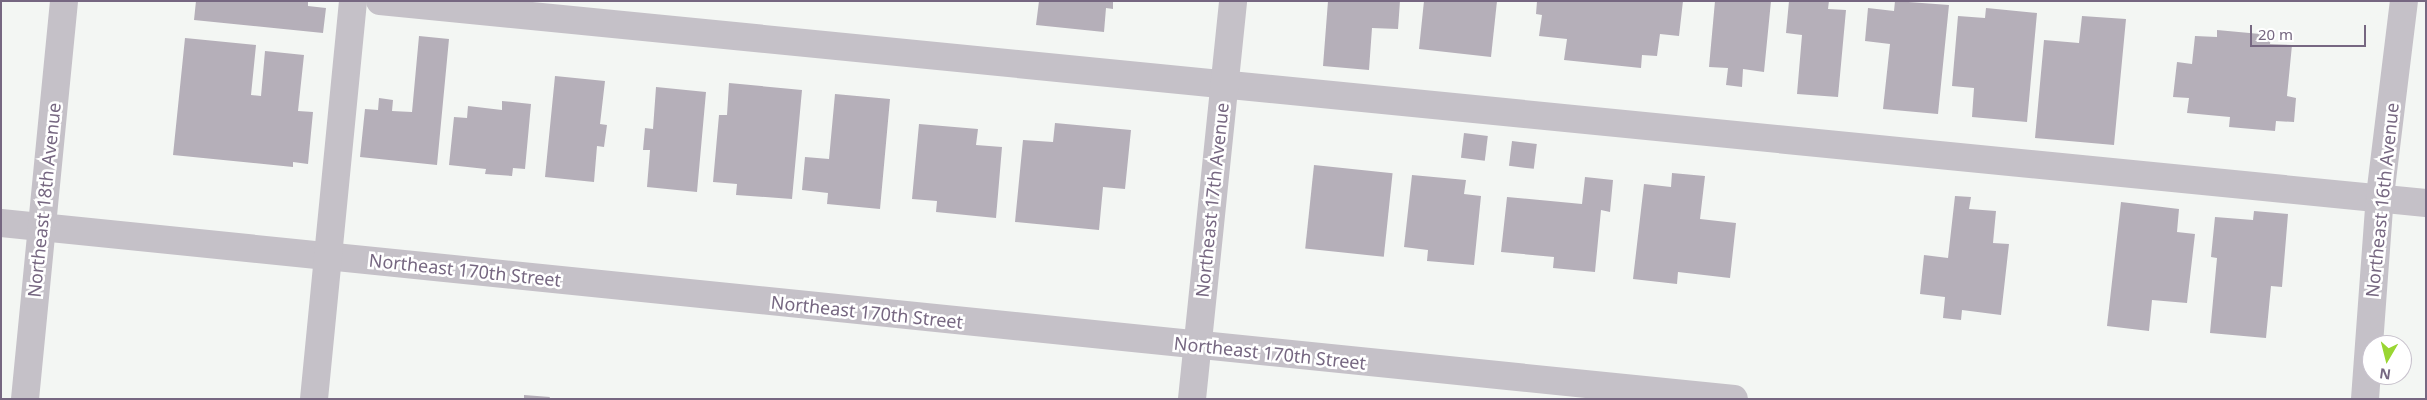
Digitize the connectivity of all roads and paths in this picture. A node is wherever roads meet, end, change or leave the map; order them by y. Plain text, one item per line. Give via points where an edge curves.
1 (64, 1) edge
2 (352, 1) edge
3 (380, 1) edge
4 (1233, 1) edge
5 (2404, 1) edge
6 (1225, 84) junction
7 (2380, 196) junction
8 (2426, 203) edge
9 (1, 223) edge
10 (40, 227) junction
11 (327, 256) junction
12 (1197, 346) junction
13 (25, 399) edge
14 (314, 399) edge
15 (1192, 399) edge
16 (1734, 399) edge
17 (2365, 399) edge

1 - 10 street, Northeast 18th Avenue
2 - 11 street
3 - 6 street
4 - 6 street, Northeast 17th Avenue
5 - 7 street, Northeast 16th Avenue
6 - 7 street
6 - 12 street, Northeast 17th Avenue
7 - 8 street
7 - 17 street, Northeast 16th Avenue
9 - 10 street, Northeast 170th Street
10 - 11 street, Northeast 170th Street
10 - 13 street, Northeast 18th Avenue
11 - 12 street, Northeast 170th Street
11 - 14 street
12 - 15 street, Northeast 17th Avenue
12 - 16 street, Northeast 170th Street

